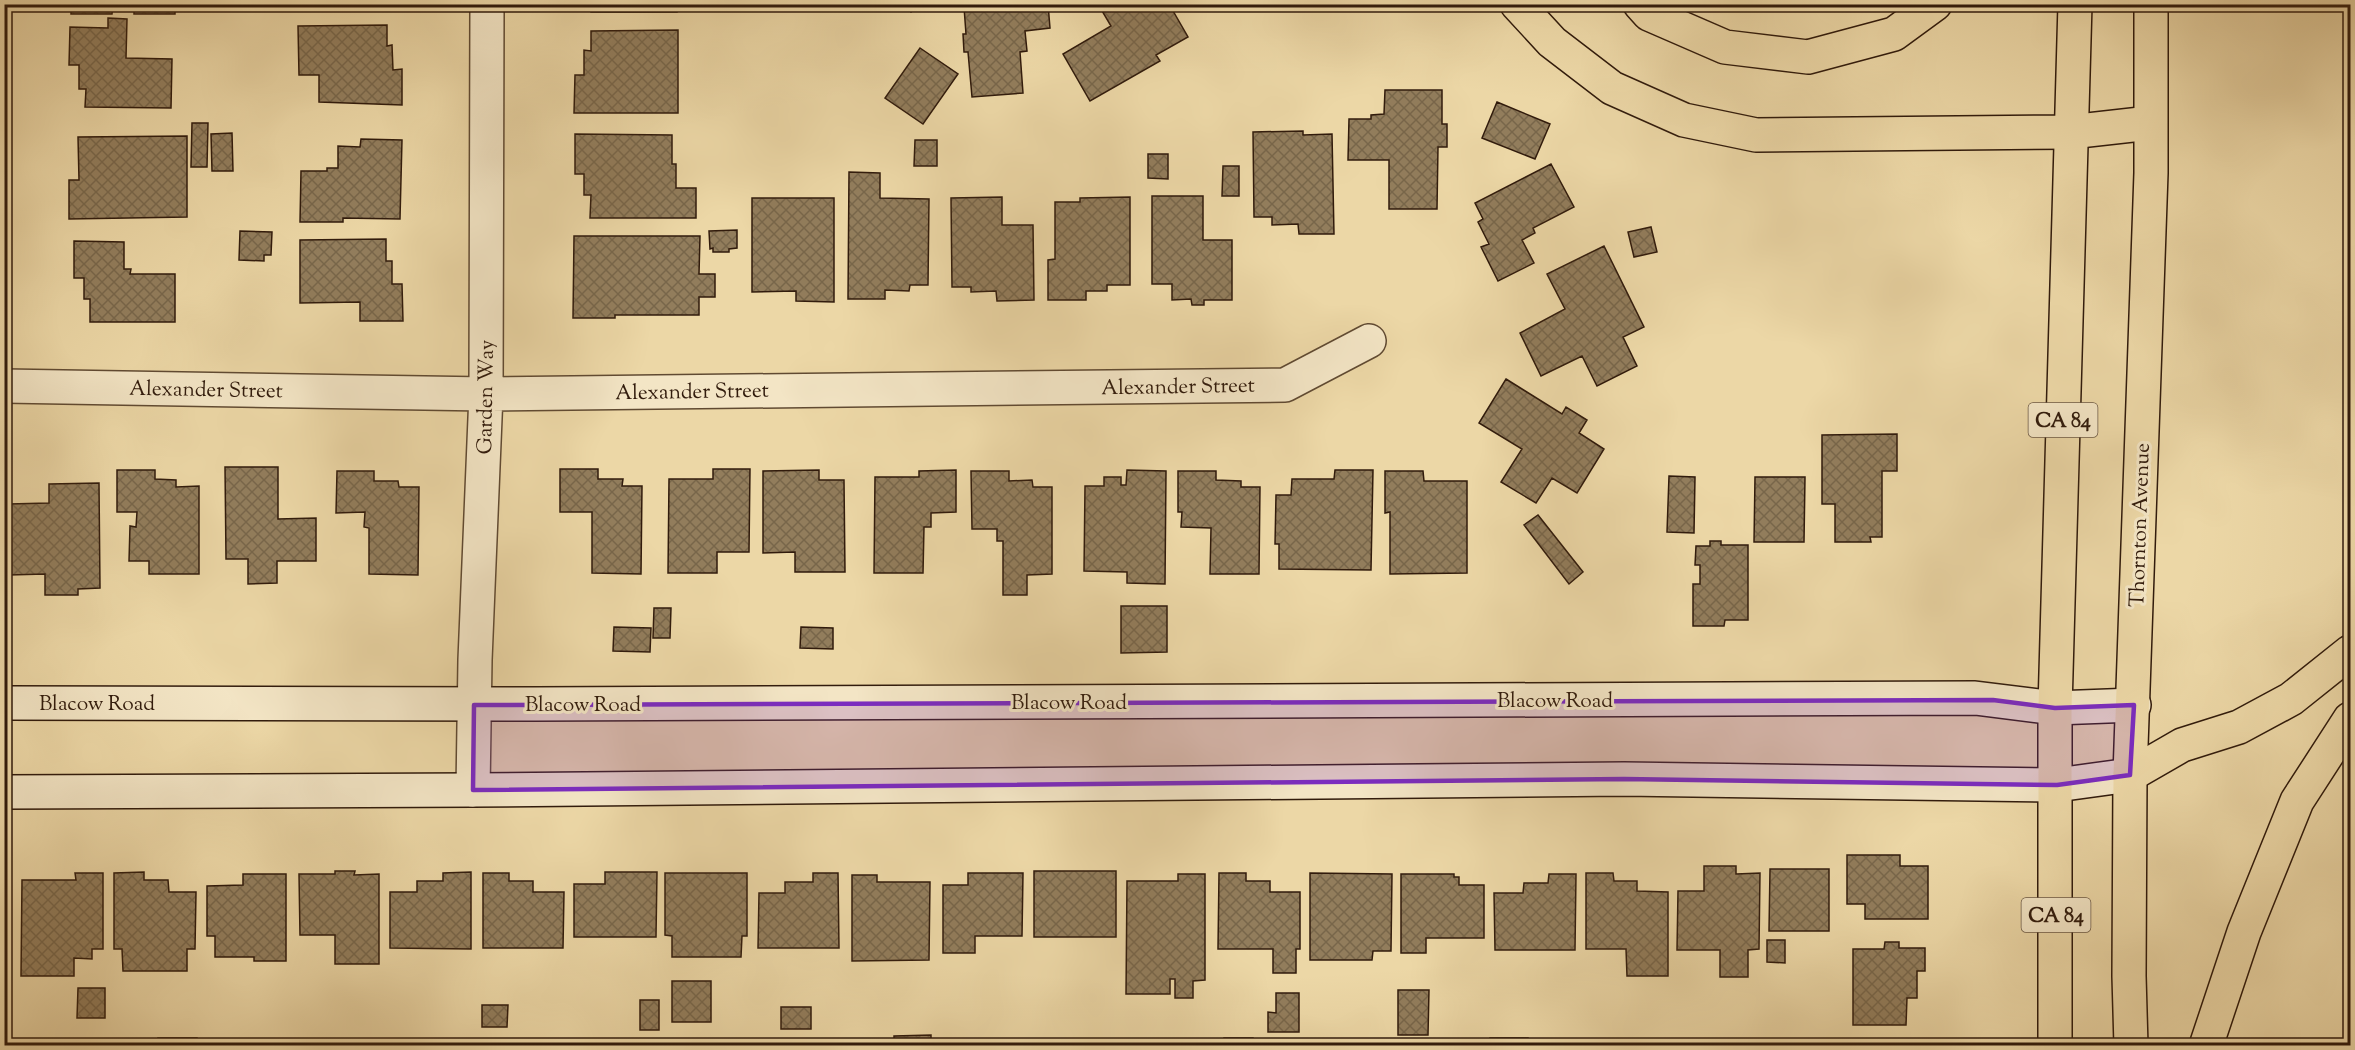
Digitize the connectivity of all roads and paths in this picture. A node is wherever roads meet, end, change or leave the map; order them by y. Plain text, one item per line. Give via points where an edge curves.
1 (487, 4) edge
2 (1517, 4) edge
3 (1640, 4) edge
4 (1935, 4) edge
5 (2075, 4) edge
6 (2151, 4) edge
7 (2150, 123) junction
8 (2070, 132) junction
9 (1369, 341) dead end
10 (4, 386) edge
11 (486, 394) junction
12 (2350, 652) edge
13 (4, 703) edge
14 (474, 705) junction
15 (2134, 705) junction
16 (2055, 708) junction
17 (2350, 719) edge
18 (2130, 775) junction
19 (2057, 785) junction
20 (473, 790) junction
21 (4, 792) edge
22 (2055, 1046) edge
23 (2131, 1046) edge
24 (2206, 1046) edge

1 - 11 main road, Garden Way
2 - 8 main road via 1552,42 1612,88 1684,120 1756,135
3 - 4 main road via 1649,14 1725,47 1808,57 1894,34
5 - 8 main road, CA 84
6 - 7 main road, Thornton Avenue
7 - 8 main road
7 - 15 main road, Thornton Avenue
8 - 16 main road, CA 84
9 - 11 main road, Alexander Street via 1285,385
10 - 11 main road, Alexander Street
11 - 14 main road, Garden Way
12 - 18 main road via 2291,699 2239,727 2182,745
13 - 14 main road, Blacow Road
14 - 16 main road, Blacow Road via 1975,698
14 - 20 main road, Garden Way
15 - 16 main road, Blacow Road
15 - 18 main road, Thornton Avenue
16 - 19 main road, CA 84
17 - 24 main road via 2297,801 2244,933
18 - 19 main road
18 - 23 main road, Thornton Avenue
19 - 20 main road via 1624,779
19 - 22 main road, CA 84
20 - 21 main road

